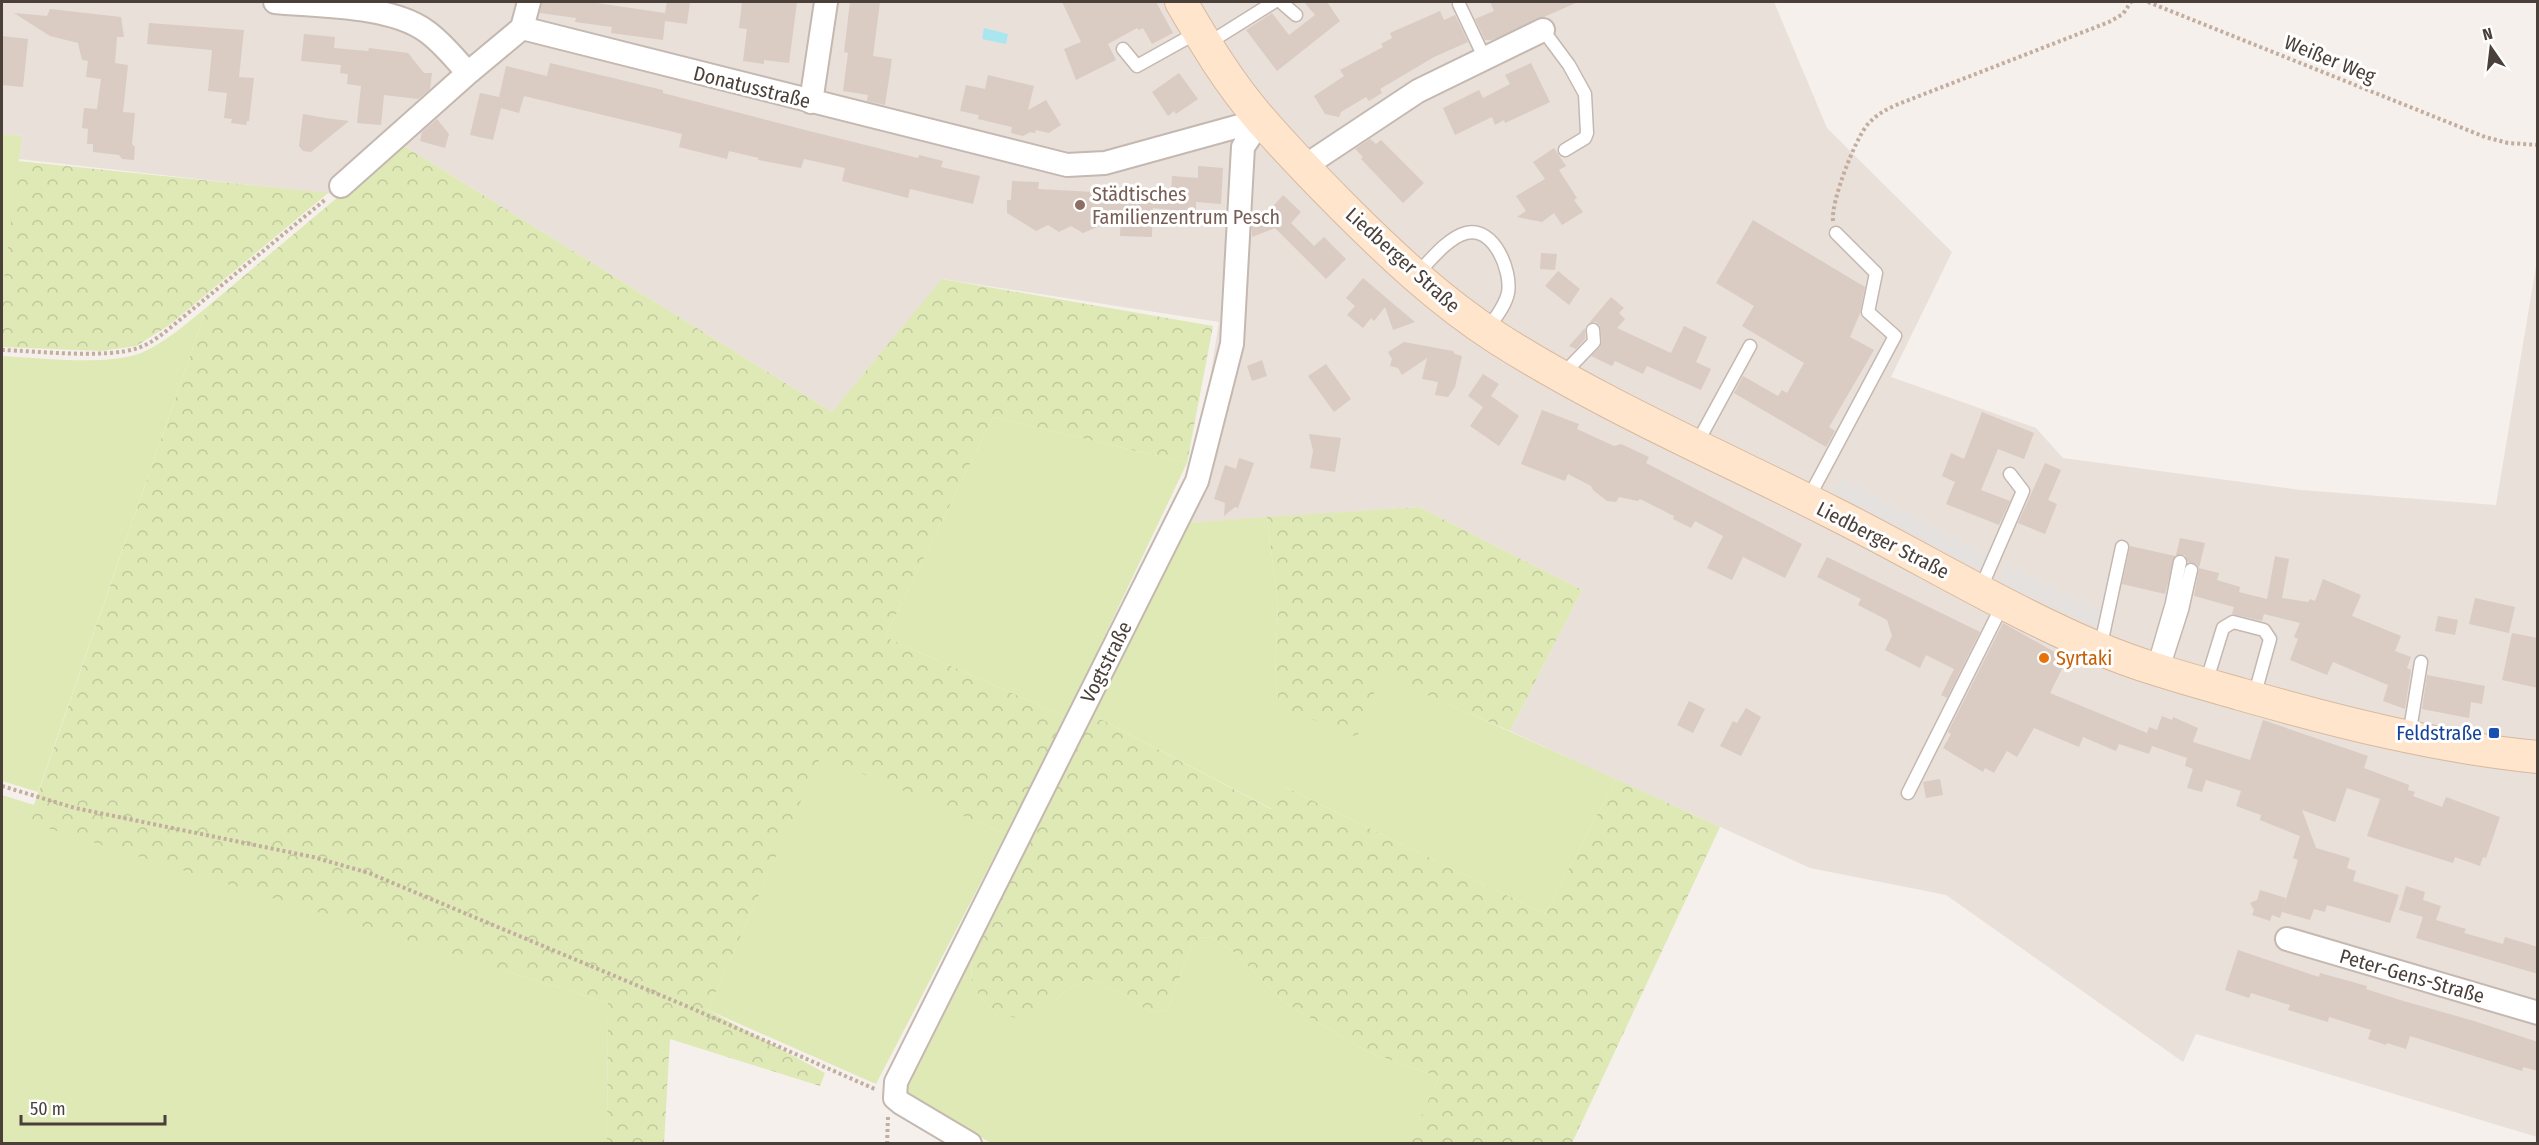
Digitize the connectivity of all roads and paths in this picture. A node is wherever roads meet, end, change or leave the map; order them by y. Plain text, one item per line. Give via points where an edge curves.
1 (274, 2) edge
2 (529, 2) edge
3 (826, 2) edge
4 (1181, 2) edge
5 (1275, 2) edge
6 (1281, 2) edge
7 (2131, 2) edge
8 (2148, 2) edge
9 (1459, 4) dead end
10 (1296, 15) dead end
11 (522, 28) junction
12 (1543, 30) joint
13 (1203, 38) junction
14 (1123, 49) dead end
15 (1485, 58) junction
16 (468, 73) junction
17 (811, 102) junction
18 (1261, 120) junction
19 (2538, 145) edge
20 (1565, 150) dead end
21 (1305, 166) junction
22 (341, 186) joint
23 (1836, 232) joint
24 (1415, 276) junction
25 (1487, 330) junction
26 (1593, 330) dead end
27 (1750, 346) dead end
28 (2, 350) edge
29 (1562, 375) junction
30 (1696, 445) junction
31 (2010, 474) dead end
32 (1808, 500) junction
33 (2122, 547) dead end
34 (2180, 562) dead end
35 (2190, 570) dead end
36 (1992, 597) junction
37 (2100, 650) junction
38 (2421, 663) dead end
39 (2158, 670) junction
40 (2205, 684) junction
41 (2254, 698) junction
42 (2409, 737) junction
43 (2538, 757) edge
44 (2, 786) edge
45 (1908, 793) dead end
46 (2287, 939) dead end
47 (2538, 1013) edge
48 (895, 1098) junction
49 (970, 1143) edge

1 - 16 street via 403,18 430,33
2 - 11 street
3 - 17 street
4 - 13 main road, Liedberger Straße
5 - 13 lane
6 - 10 lane
7 - 23 path via 2109,22 1896,105 1875,117 1857,142 1834,204
8 - 19 path, Weißer Weg via 2458,127 2500,142
9 - 15 lane
11 - 16 street
11 - 17 street, Donatusstraße
12 - 15 street
12 - 20 lane via 1585,94 1587,133
13 - 14 lane via 1137,66
13 - 18 main road, Liedberger Straße
15 - 21 street via 1403,99
16 - 22 street
17 - 18 street, Donatusstraße via 1079,166 1104,163
18 - 21 main road, Liedberger Straße
18 - 48 street, Vogtstraße via 1243,147 1232,344 1197,481 898,1076
21 - 24 main road, Liedberger Straße
22 - 28 path via 146,344 102,353
23 - 32 lane via 1876,273 1868,312 1895,336
24 - 25 main road, Liedberger Straße
24 - 25 lane via 1462,234 1475,232 1487,238 1501,255 1508,278 1502,308
25 - 29 main road, Liedberger Straße
26 - 29 lane via 1594,342
27 - 30 lane
29 - 30 main road, Liedberger Straße
30 - 32 main road, Liedberger Straße
31 - 36 lane via 2023,490
32 - 36 main road, Liedberger Straße
33 - 37 lane
34 - 39 lane
35 - 39 lane via 2182,610
36 - 37 main road, Liedberger Straße
36 - 45 lane
37 - 39 main road, Liedberger Straße
38 - 42 lane
39 - 40 main road, Liedberger Straße
40 - 41 main road, Liedberger Straße
40 - 41 lane via 2223,628 2233,622 2264,630 2270,639
41 - 42 main road, Liedberger Straße
42 - 43 main road, Liedberger Straße
44 - 48 path via 75,808 313,857 369,873
46 - 47 street, Peter-Gens-Straße
48 - 49 street

